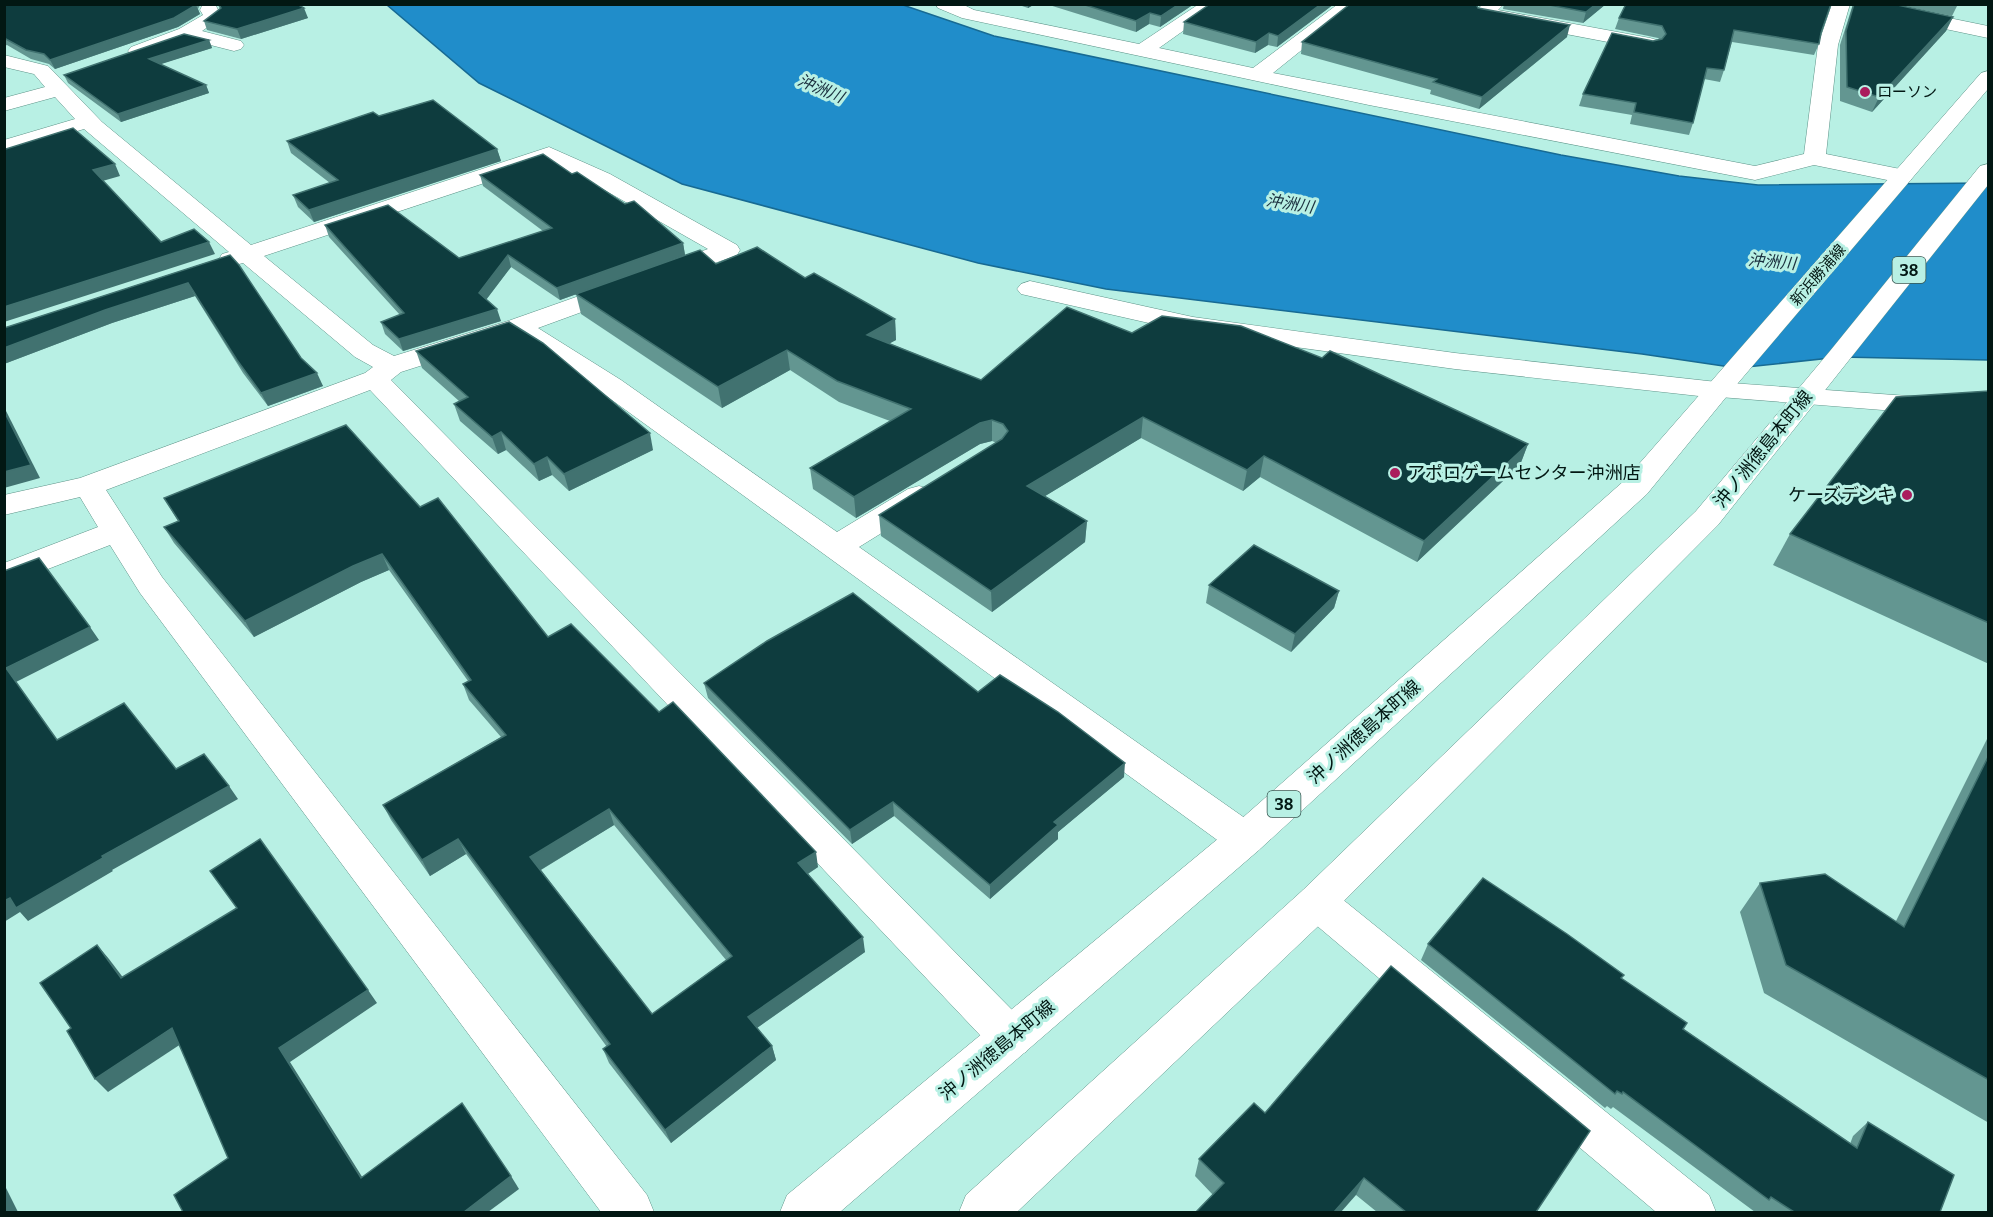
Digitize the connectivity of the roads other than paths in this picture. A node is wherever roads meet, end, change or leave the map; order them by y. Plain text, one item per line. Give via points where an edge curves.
1 (944, 4) edge
2 (1212, 4) edge
3 (1350, 4) edge
4 (1495, 4) edge
5 (1842, 4) edge
6 (1042, 9) dead end
7 (209, 10) dead end
8 (1887, 11) edge
9 (1020, 24) junction
10 (1989, 32) edge
11 (186, 33) junction
12 (1650, 44) edge
13 (234, 45) edge
14 (1142, 51) junction
15 (124, 55) edge
16 (4, 61) edge
17 (1257, 75) junction
18 (1989, 77) edge
19 (60, 81) junction
20 (4, 105) edge
21 (89, 121) junction
22 (4, 147) edge
23 (1814, 158) junction
24 (1984, 177) edge
25 (1900, 179) junction
26 (246, 254) junction
27 (213, 264) edge
28 (1030, 289) dead end
29 (517, 327) junction
30 (383, 373) junction
31 (1727, 379) junction
32 (1806, 396) junction
33 (1989, 407) edge
34 (942, 482) edge
35 (88, 486) junction
36 (4, 505) edge
37 (117, 531) junction
38 (836, 547) junction
39 (4, 575) edge
40 (1245, 839) junction
41 (1317, 902) junction
42 (1011, 1038) junction
43 (630, 1212) edge
44 (804, 1212) edge
45 (983, 1212) edge
46 (1692, 1212) edge

1 - 9 street via 969,14
2 - 14 street
3 - 17 street
4 - 12 street via 1483,13
5 - 23 street via 1828,45
6 - 9 street
7 - 11 street via 213,17
8 - 10 street
9 - 14 street
11 - 13 street
11 - 15 street
14 - 17 street
16 - 19 street via 41,70
17 - 23 street via 1755,173
18 - 25 street, 38
19 - 20 street
19 - 21 street
21 - 22 street
21 - 26 street
23 - 25 street
24 - 32 street, 沖ノ洲徳島本町線 / 38
25 - 31 street, 新浜勝浦線 / 38
26 - 27 street
26 - 29 street via 549,154 602,179 728,250
26 - 30 street via 364,351
28 - 31 street via 1193,325 1455,361
29 - 30 street
29 - 38 street via 611,386
30 - 35 street
30 - 42 street
31 - 32 street
31 - 40 street, 沖ノ洲徳島本町線 / 38 via 1636,487
32 - 33 street
32 - 41 street, 沖ノ洲徳島本町線 / 38 via 1707,518
34 - 38 street
35 - 36 street
35 - 37 street
37 - 39 street
37 - 43 street via 151,585
38 - 40 street
40 - 42 street, 沖ノ洲徳島本町線 / 38
41 - 45 street, 沖ノ洲徳島本町線 / 38
41 - 46 street
42 - 44 street, 沖ノ洲徳島本町線 / 38

